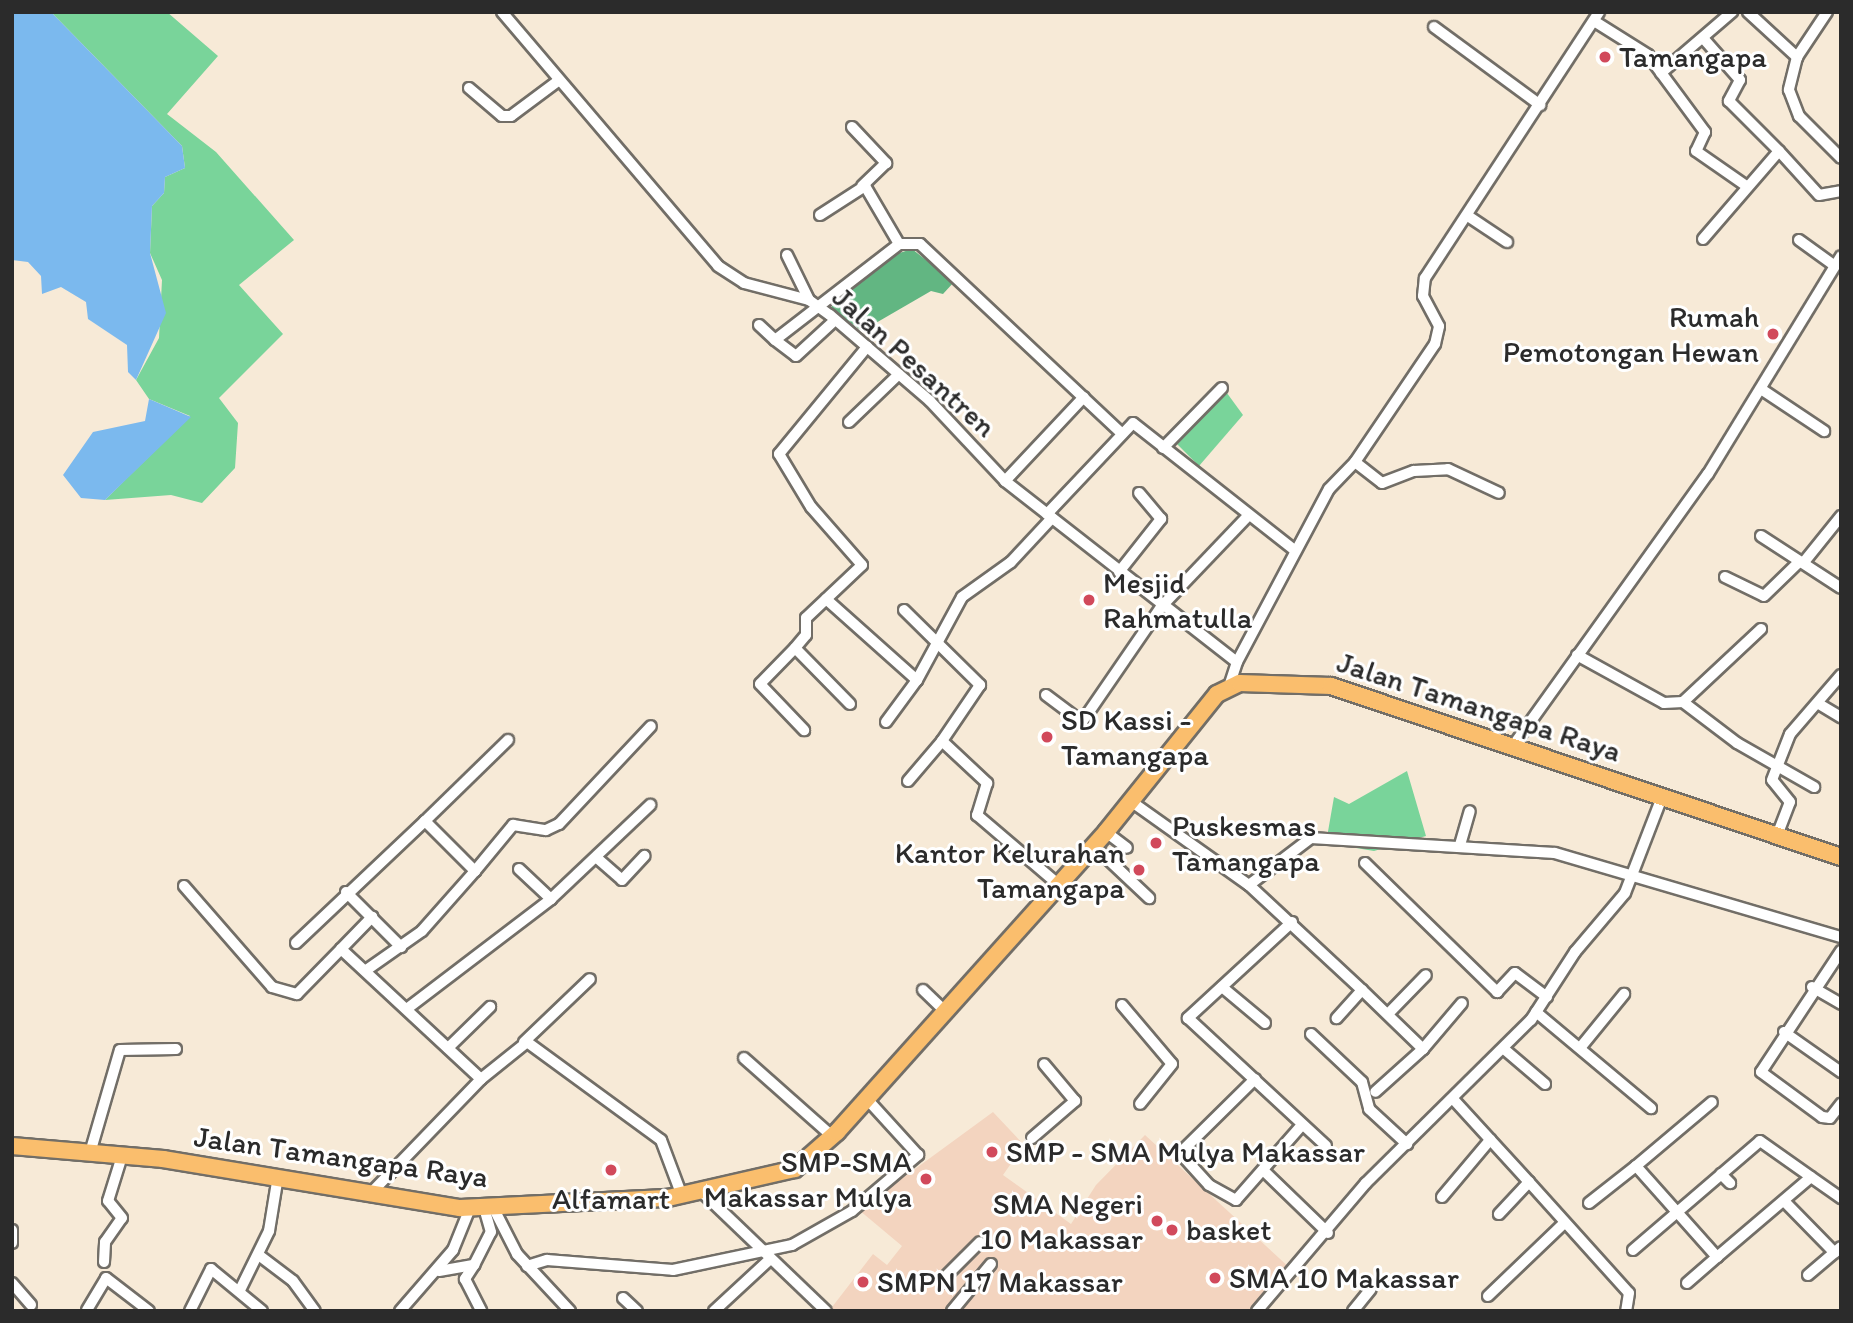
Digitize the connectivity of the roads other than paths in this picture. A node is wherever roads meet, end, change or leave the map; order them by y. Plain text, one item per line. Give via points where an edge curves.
1 (502, 12) edge
2 (1732, 12) edge
3 (1748, 12) edge
4 (1827, 12) edge
5 (1596, 16) edge
6 (1434, 27) dead end
7 (1703, 38) junction
8 (1797, 57) junction
9 (1661, 74) junction
10 (558, 81) junction
11 (470, 88) dead end
12 (1540, 104) junction
13 (852, 128) dead end
14 (1779, 150) junction
15 (1841, 158) edge
16 (1745, 185) junction
17 (862, 186) junction
18 (1841, 191) edge
19 (820, 215) dead end
20 (1468, 216) junction
21 (1703, 239) dead end
22 (1799, 240) dead end
23 (1507, 242) dead end
24 (899, 244) junction
25 (787, 255) dead end
26 (1841, 256) edge
27 (1836, 269) edge
28 (812, 302) junction
29 (835, 320) junction
30 (760, 325) dead end
31 (775, 340) junction
32 (867, 347) junction
33 (899, 374) junction
34 (1222, 388) dead end
35 (1761, 390) junction
36 (1084, 397) junction
37 (849, 422) dead end
38 (1824, 430) dead end
39 (1120, 432) junction
40 (1163, 448) junction
41 (1355, 462) junction
42 (1005, 481) junction
43 (1139, 493) dead end
44 (1499, 493) dead end
45 (1249, 515) junction
46 (1049, 516) junction
47 (1841, 516) edge
48 (1761, 536) dead end
49 (1293, 549) junction
50 (1801, 562) junction
51 (1119, 572) junction
52 (1725, 577) dead end
53 (1841, 588) edge
54 (826, 599) junction
55 (1161, 607) junction
56 (904, 610) dead end
57 (1761, 629) dead end
58 (937, 644) junction
59 (795, 648) junction
60 (1577, 655) junction
61 (1237, 662) junction
62 (1841, 675) edge
63 (917, 680) junction
64 (1228, 686) junction
65 (1046, 695) dead end
66 (1683, 702) junction
67 (850, 704) dead end
68 (1819, 704) junction
69 (1841, 717) edge
70 (886, 722) dead end
71 (651, 726) dead end
72 (804, 730) dead end
73 (508, 740) dead end
74 (942, 741) junction
75 (1513, 746) junction
76 (1780, 765) junction
77 (908, 781) dead end
78 (1814, 787) dead end
79 (1662, 797) junction
80 (1132, 802) junction
81 (650, 806) dead end
82 (1470, 811) dead end
83 (425, 821) junction
84 (1107, 832) junction
85 (1778, 834) junction
86 (1460, 845) junction
87 (1094, 846) junction
88 (1127, 848) dead end
89 (643, 856) dead end
90 (1841, 857) edge
91 (597, 859) junction
92 (1365, 863) dead end
93 (519, 869) dead end
94 (475, 871) junction
95 (1634, 875) junction
96 (1059, 885) junction
97 (1249, 885) junction
98 (184, 886) dead end
99 (346, 892) junction
100 (1149, 898) dead end
101 (551, 899) junction
102 (372, 917) junction
103 (1292, 922) junction
104 (1841, 937) edge
105 (296, 943) dead end
106 (401, 947) junction
107 (341, 949) junction
108 (1841, 951) edge
109 (368, 969) junction
110 (1426, 975) dead end
111 (590, 979) dead end
112 (1222, 987) junction
113 (1812, 987) junction
114 (923, 990) dead end
115 (1362, 990) junction
116 (1624, 994) dead end
117 (1547, 997) junction
118 (1462, 1003) dead end
119 (1122, 1004) dead end
120 (1841, 1004) edge
121 (489, 1007) dead end
122 (408, 1008) junction
123 (946, 1012) junction
124 (1536, 1012) junction
125 (1388, 1014) junction
126 (1337, 1018) dead end
127 (1265, 1023) dead end
128 (1784, 1032) junction
129 (1311, 1034) dead end
130 (524, 1042) junction
131 (448, 1048) junction
132 (1423, 1048) junction
133 (1580, 1048) junction
134 (176, 1049) dead end
135 (1504, 1049) junction
136 (744, 1058) dead end
137 (1044, 1064) dead end
138 (1841, 1072) edge
139 (481, 1079) junction
140 (1255, 1080) junction
141 (1545, 1084) dead end
142 (1375, 1092) dead end
143 (867, 1099) junction
144 (1454, 1100) junction
145 (1712, 1102) dead end
146 (1140, 1104) dead end
147 (1841, 1104) edge
148 (1651, 1108) dead end
149 (1301, 1126) junction
150 (832, 1137) junction
151 (1032, 1138) dead end
152 (1490, 1140) junction
153 (1407, 1144) junction
154 (12, 1146) edge
155 (1326, 1146) dead end
156 (90, 1153) junction
157 (122, 1156) junction
158 (1636, 1166) junction
159 (1264, 1171) junction
160 (1721, 1174) junction
161 (1811, 1177) junction
162 (277, 1182) junction
163 (1529, 1182) junction
164 (1730, 1183) dead end
165 (703, 1193) junction
166 (370, 1194) junction
167 (682, 1196) junction
168 (1442, 1197) dead end
169 (1841, 1198) edge
170 (1785, 1202) junction
171 (1589, 1203) dead end
172 (482, 1207) junction
173 (1676, 1210) junction
174 (1499, 1214) dead end
175 (1563, 1224) junction
176 (12, 1230) edge
177 (1328, 1233) junction
178 (980, 1242) dead end
179 (12, 1243) edge
180 (1633, 1250) dead end
181 (1838, 1250) edge
182 (260, 1256) junction
183 (1717, 1257) junction
184 (765, 1259) junction
185 (104, 1262) dead end
186 (991, 1264) dead end
187 (474, 1265) junction
188 (527, 1266) junction
189 (439, 1271) junction
190 (1808, 1275) dead end
191 (12, 1283) edge
192 (949, 1283) dead end
193 (1687, 1283) dead end
194 (1371, 1289) dead end
195 (240, 1290) junction
196 (1488, 1296) dead end
197 (623, 1298) dead end
198 (31, 1305) dead end
199 (87, 1310) edge
200 (149, 1311) edge
201 (190, 1311) edge
202 (262, 1311) edge
203 (315, 1311) edge
204 (400, 1311) edge
205 (481, 1311) edge
206 (570, 1311) edge
207 (637, 1311) edge
208 (714, 1311) edge
209 (826, 1311) edge
210 (952, 1311) edge
211 (1257, 1311) edge
212 (1353, 1311) edge
213 (1626, 1311) edge

1 - 10 street, Jalan Pesantren
2 - 7 street
3 - 8 street
4 - 8 street
5 - 9 street via 1648,55
5 - 12 street
6 - 12 street
7 - 9 street
7 - 14 street via 1741,80 1729,102
8 - 15 street via 1792,103
9 - 16 street via 1705,132 1696,151
10 - 11 street via 511,116 502,116
10 - 28 street, Jalan Pesantren via 718,265 775,294
12 - 20 street
13 - 17 street via 886,163
14 - 16 street
14 - 18 street via 1819,195
16 - 21 street
17 - 19 street
17 - 24 street
20 - 23 street
20 - 41 street via 1420,286 1439,326 1435,344
22 - 27 street
24 - 28 street
24 - 36 street via 920,244
25 - 28 street
26 - 27 street
27 - 35 street
28 - 29 street, Jalan Pesantren
28 - 31 street
29 - 31 street via 796,355
29 - 32 street, Jalan Pesantren
30 - 31 street
32 - 33 street, Jalan Pesantren
32 - 54 street via 779,454 811,507 862,565
33 - 37 street
33 - 42 street, Jalan Pesantren
34 - 40 street
35 - 38 street
35 - 60 street via 1655,552
36 - 39 street
36 - 42 street
39 - 40 street via 1139,425
39 - 46 street
40 - 45 street
41 - 44 street via 1382,483 1414,471 1448,469
41 - 49 street via 1329,489
42 - 46 street, Jalan Pesantren
43 - 51 street via 1161,519
45 - 49 street
45 - 55 street
46 - 51 street, Jalan Pesantren
46 - 58 street via 1011,562 962,597
47 - 50 street
48 - 50 street
49 - 61 street
50 - 52 street via 1764,596
50 - 53 street
51 - 55 street, Jalan Pesantren
54 - 59 street via 805,622 806,635
54 - 63 street
55 - 61 street, Jalan Pesantren
55 - 65 street via 1085,717 1074,722
56 - 58 street
57 - 66 street
58 - 63 street
58 - 74 street via 980,685
59 - 67 street
59 - 72 street via 760,684
60 - 66 street via 1664,703
60 - 75 street
61 - 64 street
62 - 68 street
63 - 70 street
64 - 75 main road, Jalan Tamangapa Raya via 1331,686
64 - 80 main road, Jalan Tamangapa Raya
66 - 76 street via 1737,743
68 - 69 street
68 - 76 street via 1790,734
71 - 94 street via 559,824 546,830 513,825
73 - 83 street
74 - 77 street
74 - 96 street via 987,783 977,815
75 - 79 main road, Jalan Tamangapa Raya
76 - 78 street
76 - 85 street via 1774,787 1790,802
79 - 85 main road, Jalan Tamangapa Raya
79 - 95 street
80 - 84 main road, Jalan Tamangapa Raya
80 - 97 street
81 - 91 street
82 - 86 street
83 - 94 street
83 - 99 street
84 - 87 main road, Jalan Tamangapa Raya
84 - 88 street
85 - 90 main road, Jalan Tamangapa Raya
86 - 95 street via 1555,853
86 - 97 street via 1311,838
87 - 96 main road, Jalan Tamangapa Raya
87 - 100 street
89 - 91 street via 622,880
91 - 101 street
92 - 117 street via 1497,992 1515,973
93 - 101 street
94 - 106 street
95 - 104 street
95 - 117 street
96 - 123 main road, Jalan Tamangapa Raya
97 - 103 street
98 - 107 street via 272,987 297,994
99 - 102 street
99 - 105 street
101 - 122 street
102 - 106 street
102 - 107 street
103 - 112 street
103 - 115 street
106 - 109 street
107 - 109 street
108 - 113 street
109 - 122 street
110 - 125 street
111 - 130 street
112 - 127 street
112 - 140 street via 1189,1021
113 - 120 street
113 - 128 street
114 - 123 street
115 - 125 street
115 - 126 street
116 - 133 street
117 - 124 street
118 - 132 street
119 - 146 street via 1172,1064
121 - 131 street
122 - 131 street
123 - 143 main road, Jalan Tamangapa Raya
124 - 133 street
124 - 135 street
125 - 132 street
128 - 138 street
128 - 147 street via 1763,1079 1822,1117 1830,1118
129 - 153 street via 1362,1083 1369,1109
130 - 139 street
130 - 167 street via 661,1140
131 - 139 street
132 - 142 street
133 - 148 street
134 - 156 street via 120,1049
135 - 141 street
135 - 144 street
136 - 150 street
137 - 151 street via 1075,1101
139 - 166 street
140 - 149 street
140 - 159 street via 1180,1153 1232,1201
143 - 150 main road, Jalan Tamangapa Raya
143 - 184 street via 918,1155 852,1211
144 - 152 street
144 - 153 street
145 - 158 street
149 - 155 street
149 - 159 street
150 - 165 main road, Jalan Tamangapa Raya via 795,1169
152 - 163 street
152 - 168 street
153 - 177 street
154 - 156 main road, Jalan Tamangapa Raya
156 - 157 main road, Jalan Tamangapa Raya
157 - 162 main road, Jalan Tamangapa Raya
157 - 185 street via 107,1201 122,1218 105,1242
158 - 171 street
158 - 173 street
159 - 177 street
160 - 161 street via 1760,1141
160 - 164 street
160 - 173 street
161 - 169 street
161 - 170 street
162 - 166 main road, Jalan Tamangapa Raya
162 - 182 street
163 - 174 street
163 - 175 street
165 - 167 main road, Jalan Tamangapa Raya
165 - 184 street
166 - 172 main road, Jalan Tamangapa Raya
167 - 172 main road, Jalan Tamangapa Raya
170 - 181 street
170 - 183 street
172 - 187 street via 491,1232
172 - 188 street
172 - 189 street
173 - 180 street
173 - 183 street
175 - 196 street
175 - 213 street via 1629,1293
176 - 179 street
177 - 211 street
178 - 192 street via 943,1279
181 - 190 street
182 - 195 street
182 - 203 street via 293,1281
183 - 193 street
184 - 188 street via 673,1270 547,1260
184 - 208 street
184 - 209 street
186 - 210 street
187 - 189 street
187 - 205 street via 465,1279
188 - 206 street
189 - 204 street
191 - 198 street
194 - 212 street
195 - 201 street via 211,1269
195 - 202 street
197 - 207 street
199 - 200 street via 106,1278

